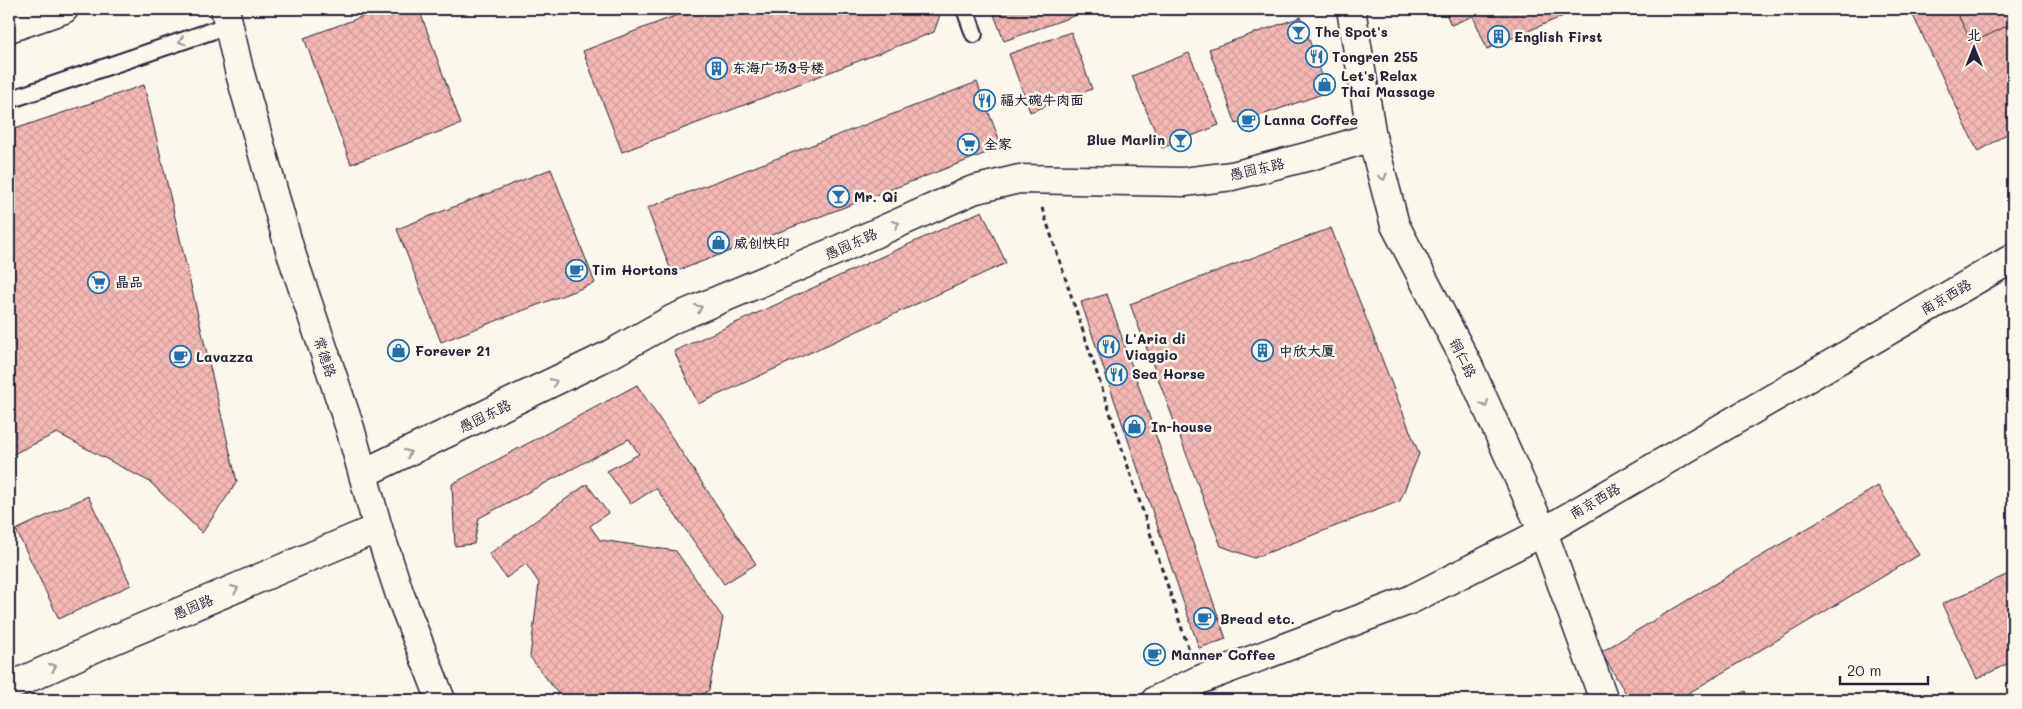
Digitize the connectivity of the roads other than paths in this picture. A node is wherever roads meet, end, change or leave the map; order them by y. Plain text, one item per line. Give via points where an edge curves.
1 (64, 9) edge
2 (965, 9) edge
3 (1351, 9) edge
4 (227, 17) edge
5 (9, 28) edge
6 (974, 34) dead end
7 (9, 100) edge
8 (1372, 137) junction
9 (2013, 258) edge
10 (364, 473) junction
11 (378, 528) junction
12 (1543, 532) junction
13 (9, 687) edge
14 (441, 700) edge
15 (1156, 700) edge
16 (1604, 700) edge

1 - 5 street
2 - 6 lane
3 - 8 street, 铜仁路
4 -> 7 lane
4 - 10 street, 常德路 via 290,250
10 -> 8 street, 愚园东路 via 609,355 673,319 973,190 1019,179 1184,182 1232,176
8 -> 12 street, 铜仁路 via 1395,225 1469,367
9 - 12 street, 南京西路
10 - 11 street, 常德路
13 -> 11 street, 愚园路
11 - 14 street, 常德路
12 - 15 street, 南京西路 via 1410,600 1199,680
12 - 16 street, 铜仁路

